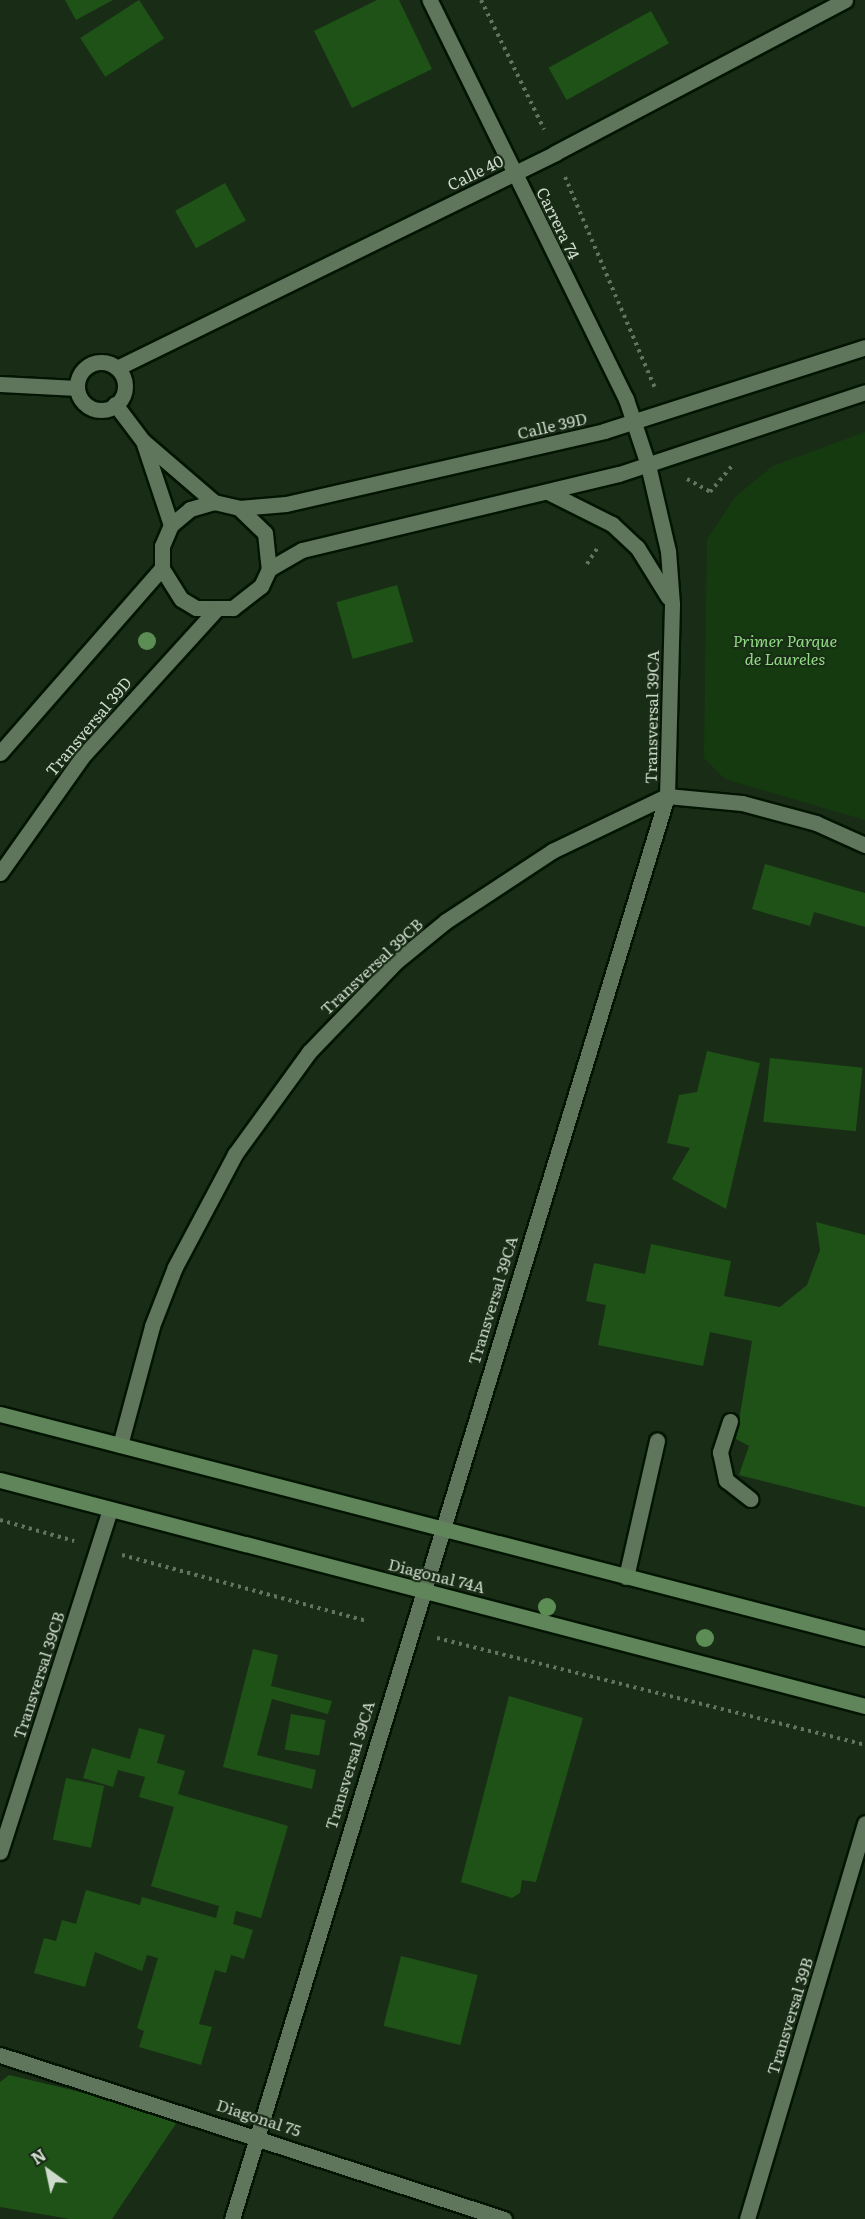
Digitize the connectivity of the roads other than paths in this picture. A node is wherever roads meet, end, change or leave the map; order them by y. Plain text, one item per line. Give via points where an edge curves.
1 (430, 0) edge
2 (845, 0) edge
3 (515, 173) junction
4 (865, 347) edge
5 (117, 368) junction
6 (0, 384) edge
7 (77, 388) junction
8 (865, 392) edge
9 (116, 404) junction
10 (636, 422) junction
11 (143, 441) junction
12 (648, 465) junction
13 (548, 492) junction
14 (214, 502) junction
15 (239, 508) junction
16 (171, 525) junction
17 (162, 568) junction
18 (269, 569) junction
19 (672, 604) junction
20 (215, 611) junction
21 (0, 753) edge
22 (667, 796) junction
23 (865, 845) edge
24 (0, 873) edge
25 (0, 1414) edge
26 (730, 1421) dead end
27 (657, 1440) dead end
28 (120, 1445) junction
29 (0, 1480) edge
30 (750, 1499) dead end
31 (110, 1509) junction
32 (440, 1529) junction
33 (626, 1577) junction
34 (422, 1590) junction
35 (865, 1638) edge
36 (865, 1706) edge
37 (865, 1823) edge
38 (0, 1852) edge
39 (0, 2055) edge
40 (254, 2134) junction
41 (232, 2219) edge
42 (504, 2219) edge
43 (747, 2219) edge

1 - 3 street, Carrera 74
2 - 3 street, Calle 40
3 - 5 street, Calle 40
3 - 10 street, Carrera 74
4 - 10 street, Calle 39D
5 - 7 street via 92,364 79,376
5 - 9 street via 124,384
6 - 7 street
7 - 9 street via 92,408
8 - 12 street
9 - 11 street
10 - 12 street, Carrera 74
10 - 15 street, Calle 39D via 286,504
11 - 14 street
11 - 16 street
12 - 13 street
12 - 19 street, Transversal 39CA via 668,550
13 - 18 street via 302,550
13 - 19 street via 612,524 637,547
14 - 15 street
14 - 16 street via 190,508
15 - 18 street via 265,533
16 - 17 street via 162,546
17 - 20 street via 181,599
17 - 21 street
18 - 20 street via 249,600
19 - 22 street, Transversal 39CA
20 - 24 street, Transversal 39D via 82,757
22 - 23 street via 742,803 816,823
22 - 28 street, Transversal 39CB via 552,850 489,890 397,961 309,1052 235,1155 175,1267 152,1326
22 - 32 street, Transversal 39CA
25 - 28 main road
26 - 30 street via 720,1452 726,1480
27 - 33 street
28 - 32 main road
29 - 31 main road, Diagonal 74A
31 - 34 main road, Diagonal 74A
31 - 38 street, Transversal 39CB
32 - 33 main road
32 - 34 street, Transversal 39CA
33 - 35 main road
34 - 36 main road, Diagonal 74A
34 - 40 street, Transversal 39CA
37 - 43 street, Transversal 39B
39 - 40 street, Diagonal 75
40 - 41 street, Transversal 39CA
40 - 42 street, Diagonal 75

